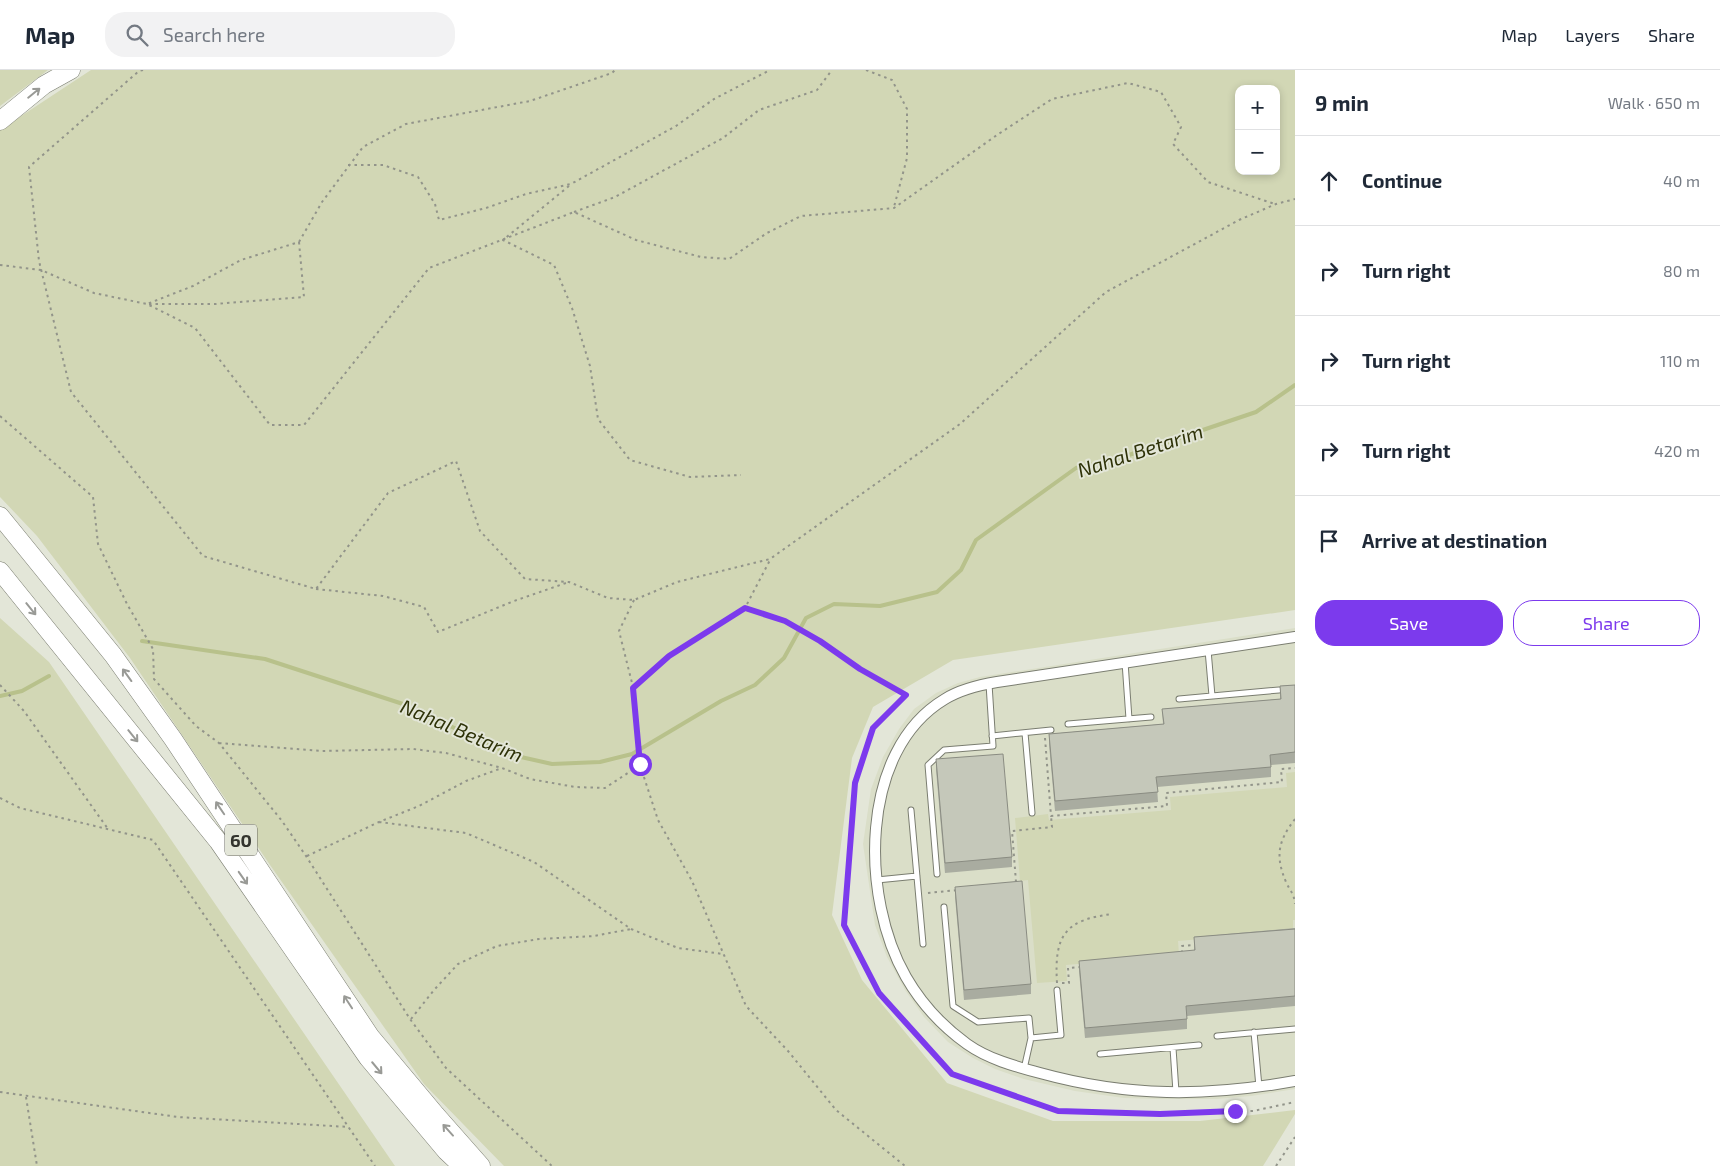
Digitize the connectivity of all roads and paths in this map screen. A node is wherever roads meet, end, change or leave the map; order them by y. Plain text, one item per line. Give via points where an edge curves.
1 (71, 70) edge
2 (143, 70) edge
3 (615, 70) edge
4 (770, 70) edge
5 (832, 70) edge
6 (866, 70) edge
7 (0, 121) edge
8 (348, 165) junction
9 (571, 184) junction
10 (1295, 199) edge
11 (1276, 204) junction
12 (894, 208) junction
13 (574, 212) junction
14 (503, 240) junction
15 (299, 242) junction
16 (0, 265) edge
17 (42, 270) junction
18 (147, 304) junction
19 (0, 416) edge
20 (741, 475) dead end
21 (0, 516) edge
22 (770, 559) junction
23 (0, 572) edge
24 (569, 582) junction
25 (316, 590) junction
26 (634, 600) junction
27 (745, 608) junction
28 (1295, 637) edge
29 (1208, 650) junction
30 (1125, 662) junction
31 (0, 684) edge
32 (989, 684) junction
33 (633, 688) junction
34 (1279, 690) edge
35 (1212, 696) junction
36 (1179, 699) dead end
37 (1151, 717) dead end
38 (1130, 719) junction
39 (1068, 724) dead end
40 (1052, 730) dead end
41 (1044, 731) junction
42 (1025, 733) junction
43 (992, 736) junction
44 (219, 743) junction
45 (640, 764) junction
46 (502, 768) junction
47 (1295, 768) edge
48 (0, 798) edge
49 (911, 810) dead end
50 (1032, 813) dead end
51 (1051, 816) junction
52 (1295, 819) edge
53 (379, 822) junction
54 (108, 829) junction
55 (306, 856) junction
56 (937, 874) dead end
57 (917, 876) junction
58 (876, 880) junction
59 (1016, 885) edge
60 (958, 890) edge
61 (918, 894) junction
62 (1295, 904) edge
63 (944, 907) dead end
64 (1112, 914) dead end
65 (630, 929) junction
66 (922, 944) dead end
67 (1201, 944) edge
68 (724, 954) junction
69 (1183, 958) edge
70 (1087, 966) edge
71 (1057, 984) junction
72 (1057, 990) joint
73 (410, 1019) junction
74 (1295, 1029) edge
75 (1254, 1032) junction
76 (1217, 1036) dead end
77 (1031, 1038) junction
78 (1199, 1045) dead end
79 (1173, 1048) junction
80 (1100, 1054) dead end
81 (1024, 1069) junction
82 (1295, 1081) edge
83 (1259, 1087) junction
84 (0, 1092) edge
85 (1176, 1093) junction
86 (26, 1096) junction
87 (1295, 1102) edge
88 (349, 1127) junction
89 (1295, 1137) edge
90 (36, 1166) edge
91 (376, 1166) edge
92 (462, 1166) edge
93 (481, 1166) edge
94 (552, 1166) edge
95 (905, 1166) edge
96 (1276, 1166) edge

7 -> 1 highway via 44,85
2 - 17 path via 29,167
3 - 8 path via 530,101 406,124 363,147
4 - 9 path via 714,99 676,126
5 - 13 path via 817,90 759,110 723,138 615,197
6 - 12 path via 892,80 908,109 907,158
8 - 9 path via 382,165 418,177 435,204 439,220
8 - 15 path
9 - 14 path
10 - 11 path
11 - 12 path via 1208,182 1173,144 1181,126 1161,92 1128,84 1052,99
11 - 22 path via 1239,220 1106,292 960,424
12 - 13 path via 801,216 729,258 701,256 636,240
13 - 14 path
14 - 18 path via 429,268 304,426 270,426 195,328
14 - 20 path via 554,265 572,308 590,366 598,419 630,460 690,477
15 - 18 path via 241,260 193,286
15 - 18 path via 304,297 215,304
16 - 17 path
17 - 18 path via 94,293
17 - 25 path via 71,392 203,556
19 - 44 path via 93,498 98,544 126,604 153,649 154,679 196,726
93 -> 21 highway, 60 via 370,1036 173,739 113,655
22 - 26 path via 677,582
22 - 27 path
23 -> 92 highway, 60 via 218,842 368,1058
24 - 25 path via 438,632 424,608 383,596
24 - 25 path via 524,579 480,531 456,461 388,493
24 - 26 path via 608,598
26 - 33 path via 619,631
27 - 33 path via 669,656
27 - 87 path via 785,621 906,695 873,728 855,783 844,925 879,993 952,1074 1058,1111 1160,1114 1254,1110
28 - 29 street
29 - 30 street
29 - 35 lane
30 - 32 street
30 - 38 lane
31 - 54 path via 24,711
32 - 43 lane
32 - 58 street via 944,699 904,738 890,766 881,799 875,837
33 - 45 path
34 - 35 lane
35 - 36 lane
37 - 38 lane
38 - 39 lane
40 - 41 lane
41 - 42 lane
41 - 51 path
42 - 43 lane
42 - 50 lane
43 - 56 lane via 993,746 944,750 928,765
44 - 46 path via 322,751 413,749 446,753
44 - 55 path
45 - 46 path via 605,788 575,787 530,779
45 - 68 path via 658,820 692,881
46 - 53 path via 466,781 419,806
47 - 51 path via 1281,769 1282,782 1166,792 1167,806
48 - 54 path via 20,808
49 - 57 lane
51 - 59 path via 1052,827 1012,831
52 - 62 path via 1284,834 1279,853
53 - 55 path
53 - 65 path via 466,834 534,862
54 - 88 path via 153,840
55 - 73 path
57 - 58 lane
57 - 61 lane
58 - 81 street via 892,947 905,976 923,1003 968,1045 994,1059
60 - 61 path
61 - 66 lane
63 - 77 lane via 953,1006 978,1022 1029,1018
64 - 71 path via 1087,918 1068,929 1058,948
65 - 68 path via 678,948
65 - 73 path via 497,946 458,964
67 - 69 path via 1182,946
68 - 95 path via 746,1006 836,1110
70 - 71 path via 1068,968 1069,983
71 - 72 path
72 - 77 lane via 1061,1035
73 - 94 path via 446,1068
74 - 75 lane
75 - 76 lane
75 - 83 lane
77 - 81 lane
78 - 79 lane
79 - 80 lane
79 - 85 lane
81 - 85 street via 1115,1089
82 - 83 street
83 - 85 street
84 - 86 path
86 - 88 path via 178,1117
86 - 90 path
88 - 91 path
89 - 96 path

